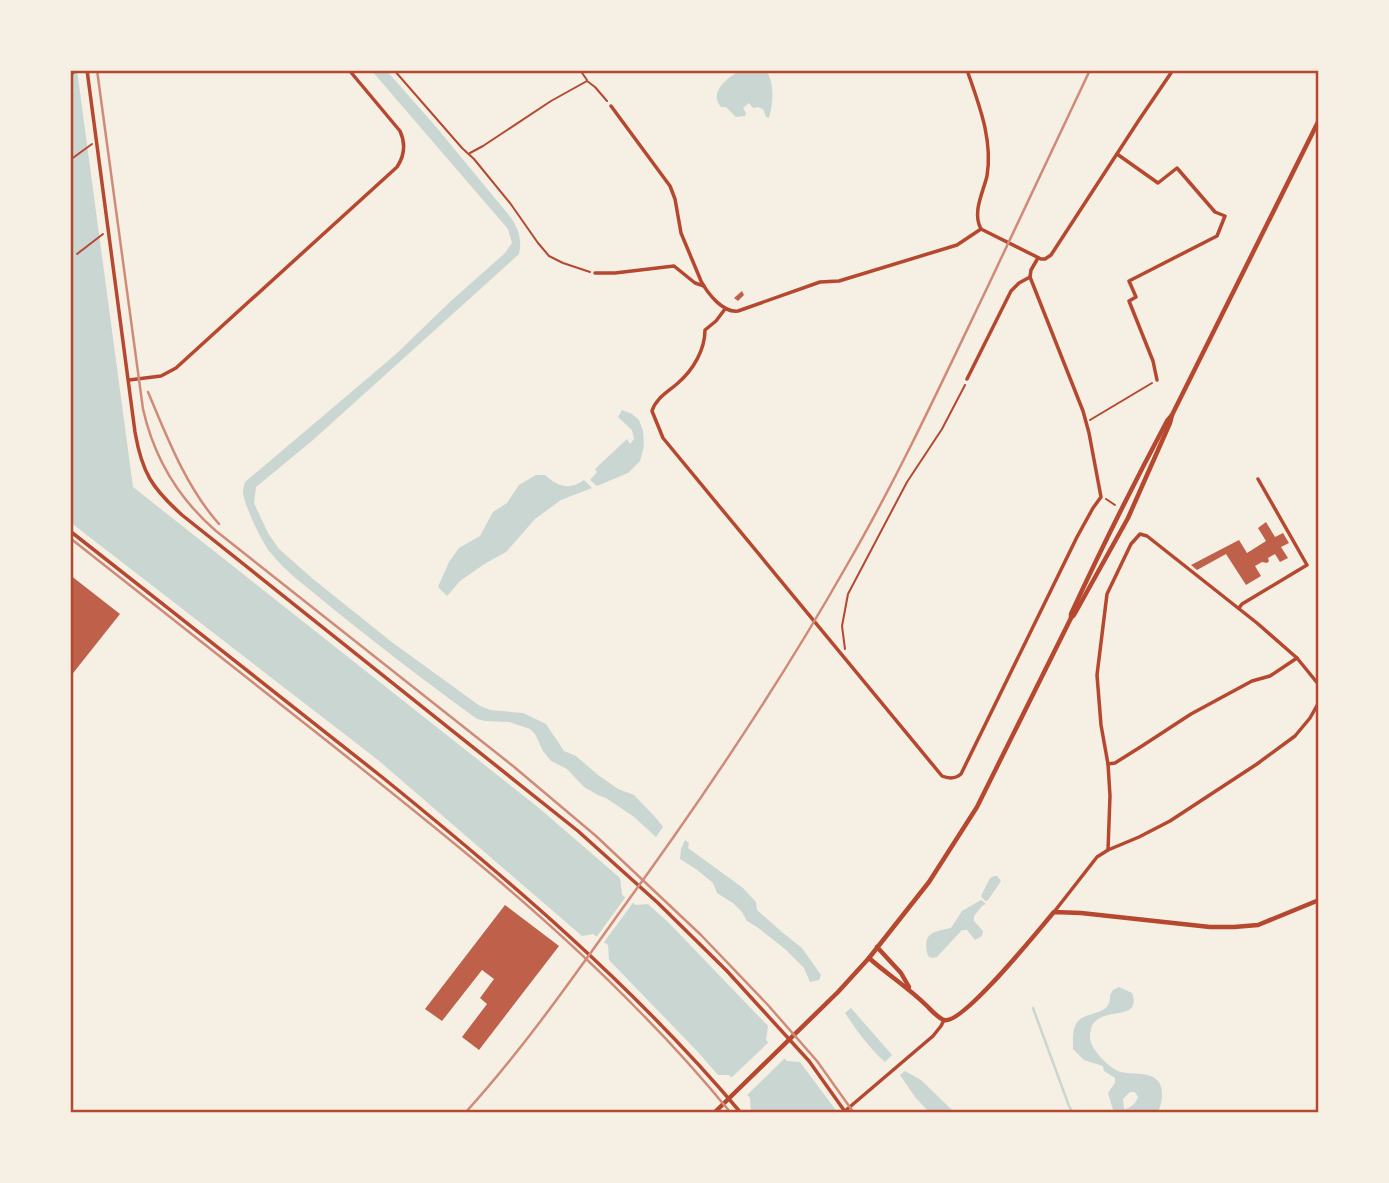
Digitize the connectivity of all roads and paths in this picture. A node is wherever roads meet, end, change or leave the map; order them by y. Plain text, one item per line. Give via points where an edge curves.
1 (77, 70) edge
2 (87, 70) edge
3 (349, 70) edge
4 (394, 70) edge
5 (580, 70) edge
6 (967, 70) edge
7 (1173, 70) edge
8 (70, 76) edge
9 (587, 81) junction
10 (611, 106) joint
11 (1319, 120) edge
12 (92, 144) dead end
13 (469, 153) junction
14 (1117, 154) junction
15 (70, 160) edge
16 (981, 229) junction
17 (103, 234) dead end
18 (77, 254) dead end
19 (1038, 258) junction
20 (595, 273) joint
21 (1030, 277) junction
22 (704, 286) junction
23 (725, 309) junction
24 (967, 379) joint
25 (128, 380) junction
26 (1157, 380) joint
27 (1172, 415) junction
28 (1086, 421) junction
29 (1258, 479) dead end
30 (1098, 502) junction
31 (1120, 510) junction
32 (70, 531) edge
33 (1239, 609) junction
34 (1071, 618) junction
35 (1297, 658) junction
36 (846, 660) junction
37 (1319, 685) edge
38 (1319, 702) edge
39 (1108, 764) junction
40 (1108, 850) junction
41 (1319, 900) edge
42 (1054, 912) junction
43 (877, 947) junction
44 (869, 958) junction
45 (910, 988) junction
46 (944, 1020) junction
47 (846, 1112) edge
48 (714, 1113) edge
49 (741, 1113) edge

1 - 8 path
2 - 25 street
3 - 25 street via 403,136 404,152 397,167 176,368 161,376
4 - 13 path
5 - 9 path
6 - 16 street via 989,145 977,213
7 - 14 street
9 - 10 path
9 - 13 path
10 - 22 street via 670,186 681,233
11 - 27 main road
12 - 15 path
13 - 20 path via 549,256
14 - 19 street via 1051,256
14 - 26 street via 1158,183 1177,168 1215,212 1225,216 1217,236 1129,281 1136,297 1129,301
16 - 19 street
16 - 23 street via 957,244 839,281 820,282 734,312
17 - 18 path
19 - 21 street
20 - 22 street via 674,266
21 - 24 street via 1011,291
21 - 28 street
22 - 23 street
23 - 36 street via 705,330 694,367 654,403 652,411 663,438
24 - 36 path via 848,594 842,626
25 - 47 street via 143,467 164,499 578,831 727,971 809,1061
26 - 28 path
27 - 31 main road
27 - 34 main road via 1128,518
28 - 30 street via 1101,493
29 - 33 street via 1307,565
30 - 31 path via 1102,504 1106,498
30 - 36 street via 958,777 943,776
31 - 34 main road
32 - 49 street via 503,878 586,951
33 - 35 street
33 - 39 street via 1147,536 1140,534 1131,544 1109,588 1104,615 1097,682
34 - 43 main road via 977,807 929,882
35 - 37 street
35 - 39 street
38 - 40 street via 1295,736 1257,764 1170,821
39 - 40 street
40 - 42 street via 1097,857
41 - 42 main road via 1258,925 1234,927
42 - 46 main road via 976,1000
43 - 44 main road
43 - 45 main road
44 - 45 main road
44 - 48 main road
45 - 46 main road
46 - 47 street via 933,1036

